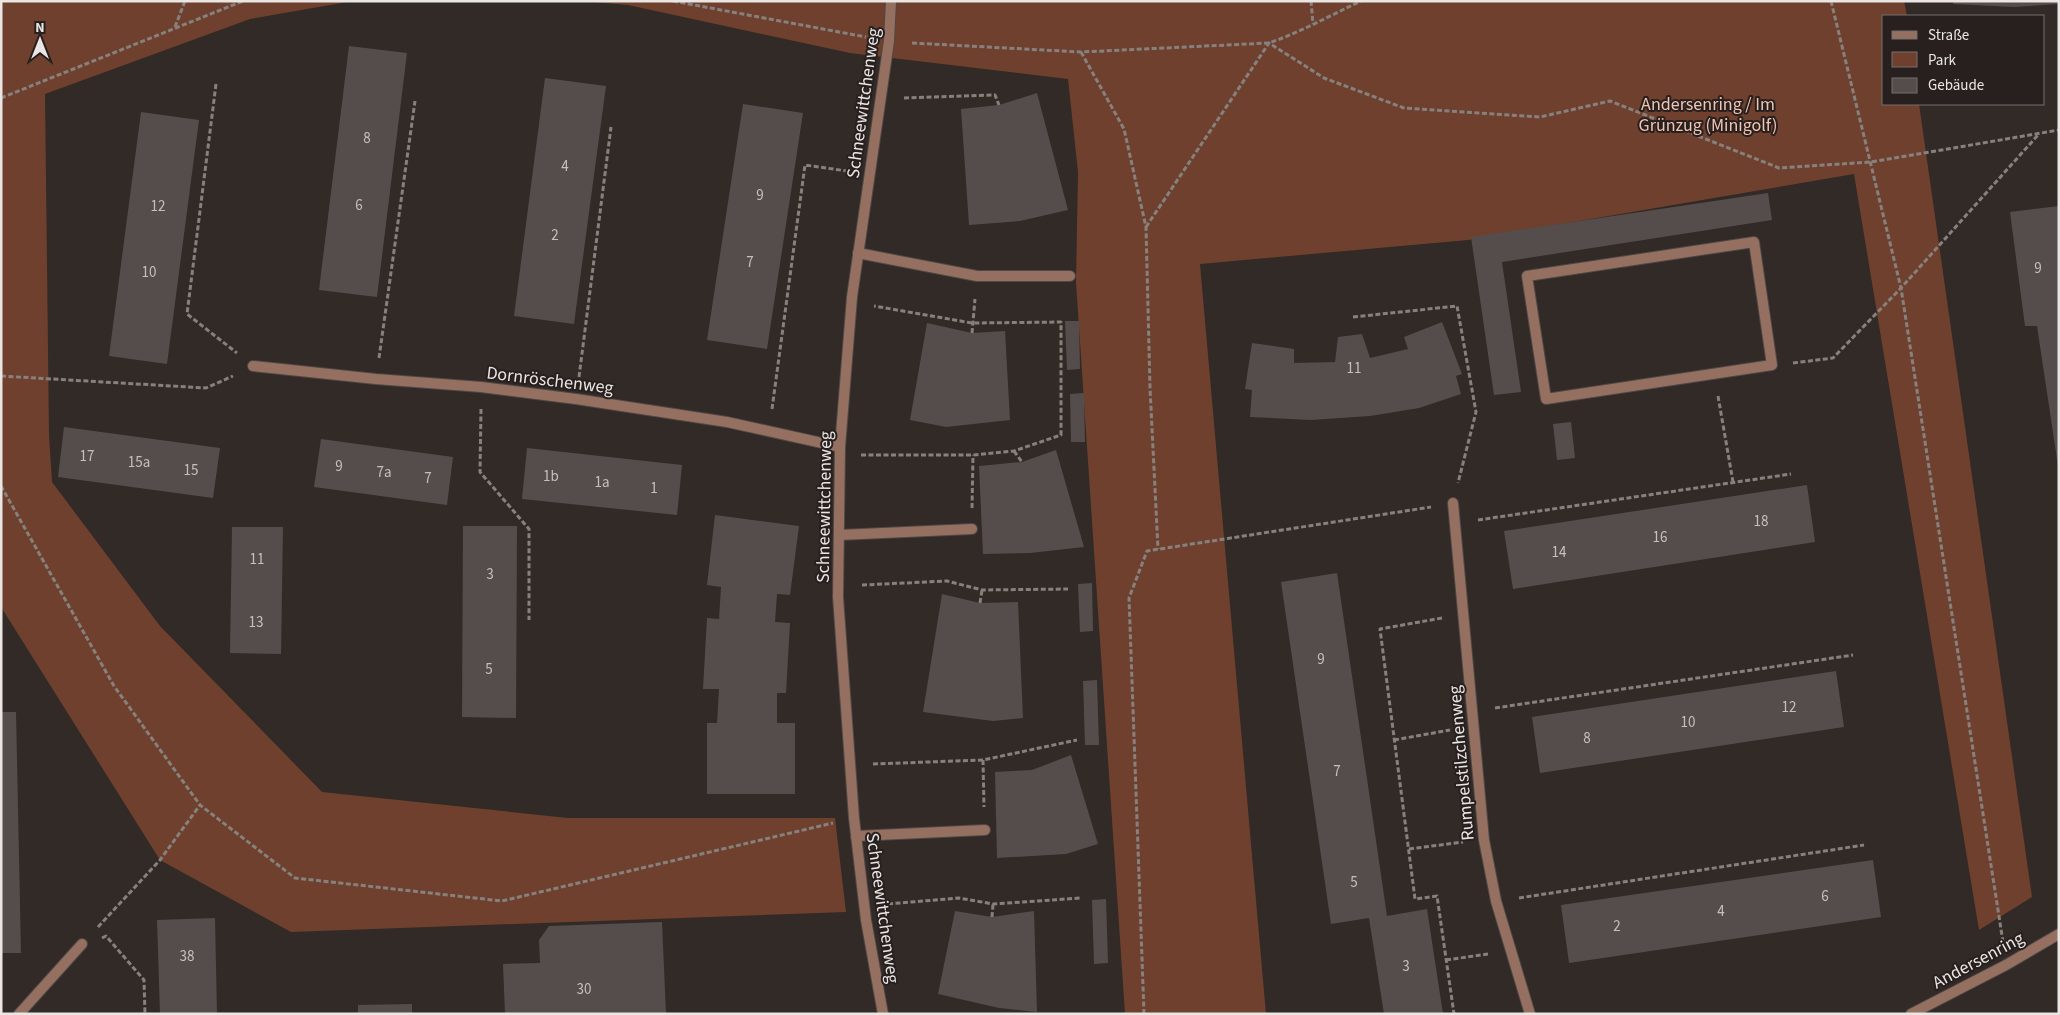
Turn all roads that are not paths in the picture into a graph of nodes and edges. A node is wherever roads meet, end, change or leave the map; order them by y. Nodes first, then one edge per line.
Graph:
1 (891, 1) edge
2 (858, 254) junction
3 (1070, 276) dead end
4 (253, 366) road end
5 (1714, 374) joint
6 (840, 451) junction
7 (1453, 503) road end
8 (972, 528) road end
9 (839, 535) junction
10 (985, 830) road end
11 (856, 836) junction
12 (2059, 934) edge
13 (82, 944) road end
14 (19, 1014) edge
15 (883, 1014) edge
16 (1530, 1014) edge
17 (1911, 1014) edge

1 - 2 street, Schneewittchenweg
2 - 3 street
2 - 6 street, Schneewittchenweg
4 - 6 street, Dornröschenweg
5 - 5 street
6 - 9 street, Schneewittchenweg
7 - 16 street, Rumpelstilzchenweg
8 - 9 street
9 - 11 street, Schneewittchenweg
10 - 11 street
11 - 15 street, Schneewittchenweg
12 - 17 street, Andersenring
13 - 14 street

